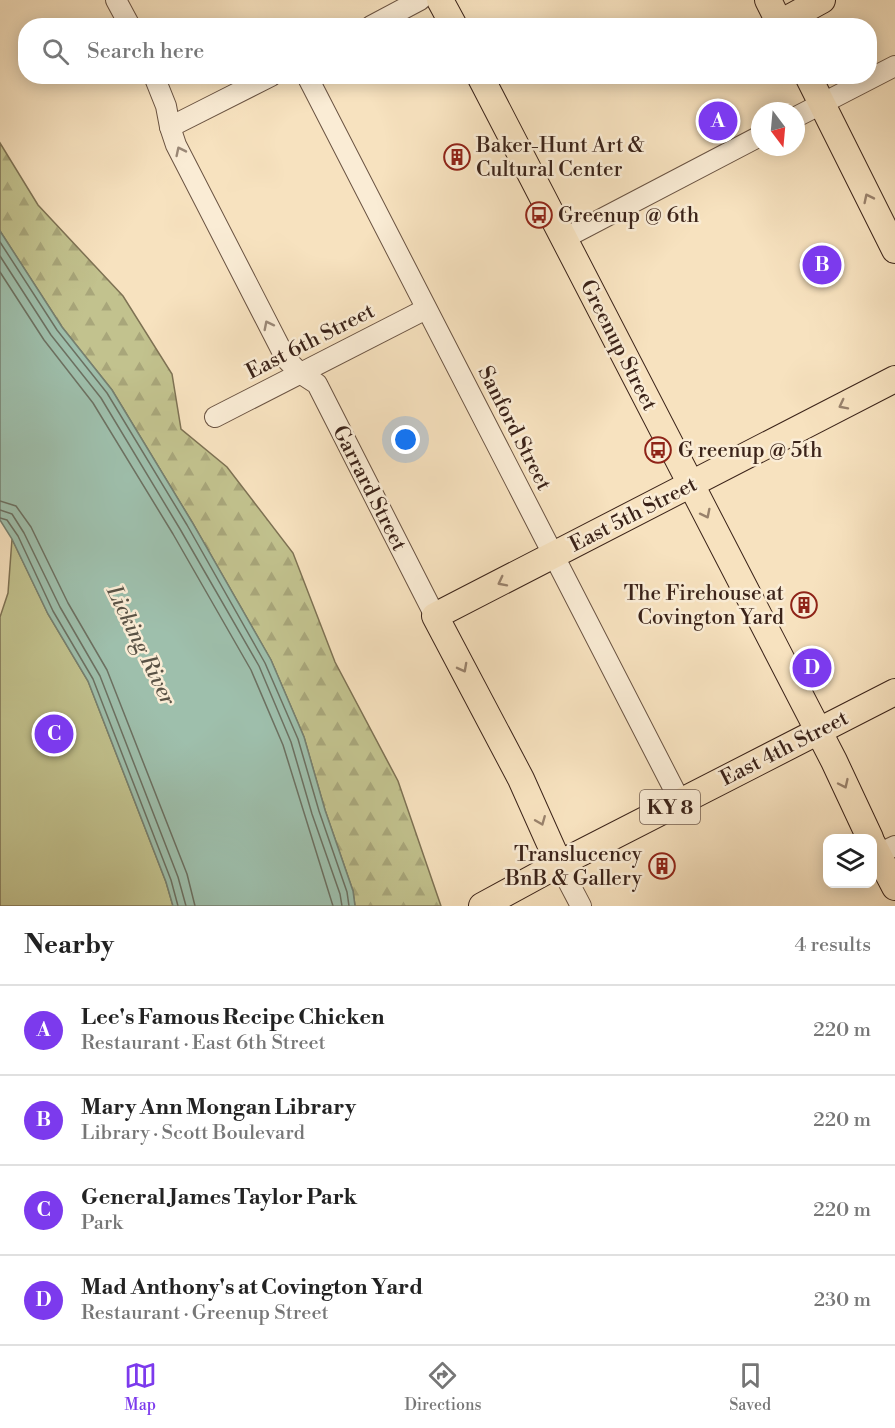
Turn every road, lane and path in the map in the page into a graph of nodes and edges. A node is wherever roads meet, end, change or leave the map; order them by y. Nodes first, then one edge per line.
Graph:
1 (116, 0) edge
2 (420, 0) edge
3 (440, 0) edge
4 (768, 0) edge
5 (822, 0) edge
6 (126, 18) edge
7 (386, 18) edge
8 (450, 18) edge
9 (777, 18) edge
10 (790, 18) edge
11 (895, 66) edge
12 (877, 75) edge
13 (157, 84) edge
14 (255, 84) edge
15 (311, 84) edge
16 (484, 84) edge
17 (812, 84) edge
18 (860, 84) edge
19 (822, 104) junction
20 (805, 112) edge
21 (170, 127) junction
22 (751, 141) edge
23 (565, 238) junction
24 (895, 250) edge
25 (426, 309) junction
26 (300, 373) junction
27 (895, 379) edge
28 (215, 417) dead end
29 (691, 485) junction
30 (554, 555) junction
31 (435, 616) junction
32 (895, 692) edge
33 (818, 732) junction
34 (680, 801) junction
35 (879, 846) edge
36 (559, 864) junction
37 (895, 887) edge
38 (482, 906) edge
39 (581, 906) edge

1 - 6 street
2 - 7 street
3 - 8 main road
4 - 9 main road
5 - 10 main road
11 - 12 street
13 - 21 street, Garrard Street
14 - 21 street
15 - 25 street, Sanford Street
16 - 23 main road, Greenup Street
17 - 19 main road
18 - 19 street
19 - 20 street
24 -> 19 main road
26 -> 21 street, Garrard Street
22 - 23 street
23 - 29 main road, Greenup Street
25 - 26 street, East 6th Street
25 - 30 street, Sanford Street
26 - 28 street, East 6th Street
26 - 31 street, Garrard Street
27 -> 29 main road, East 5th Street
29 - 30 main road, East 5th Street
29 -> 33 main road, Greenup Street
30 -> 31 main road, East 5th Street
30 - 34 street, Sanford Street
31 -> 36 main road, Garrard Street
32 - 33 main road, East 4th Street / KY 8
33 - 34 main road, East 4th Street / KY 8
33 -> 35 main road, Greenup Street
34 - 36 main road, East 4th Street / KY 8
35 - 37 main road, Greenup Street
36 - 38 main road, East 4th Street / KY 8
36 - 39 street, Garrard Street

